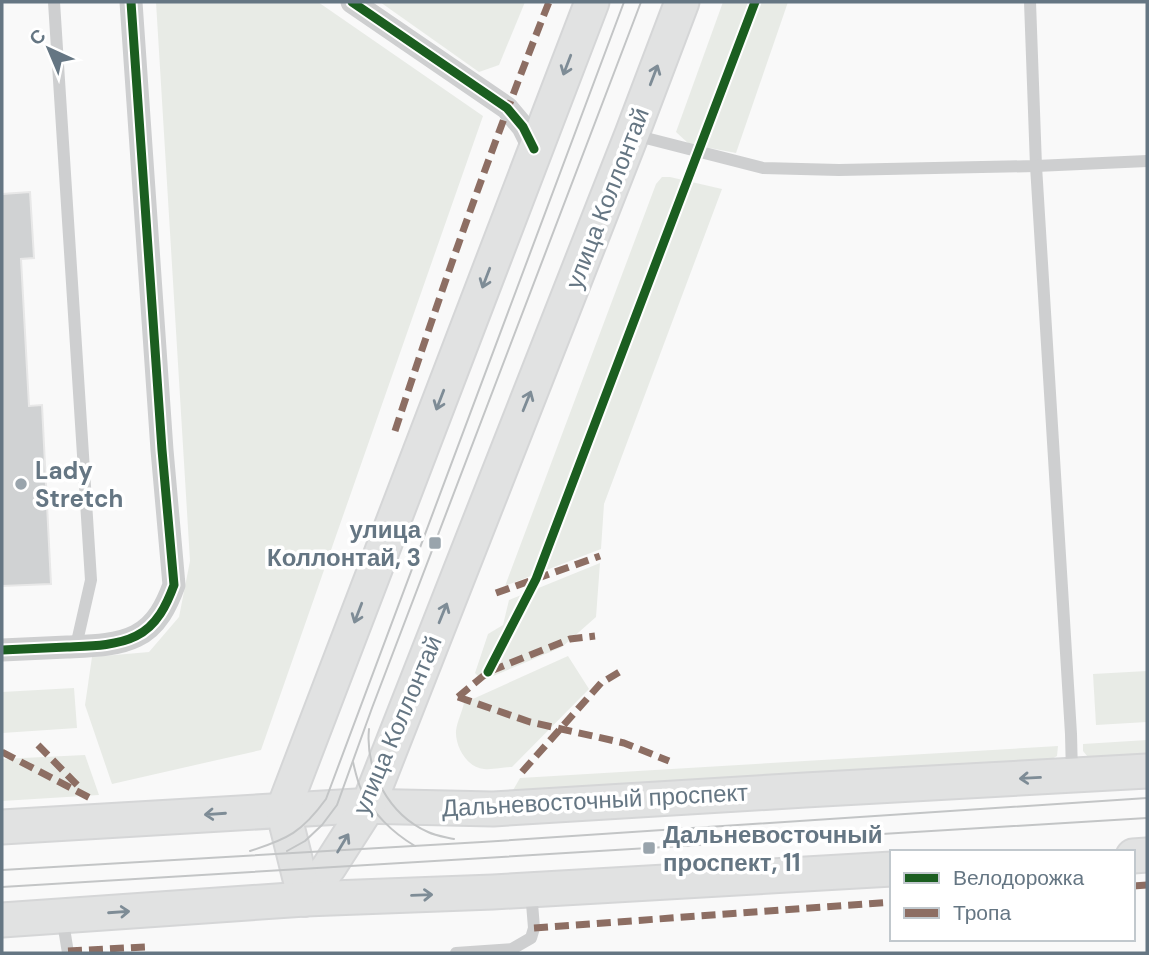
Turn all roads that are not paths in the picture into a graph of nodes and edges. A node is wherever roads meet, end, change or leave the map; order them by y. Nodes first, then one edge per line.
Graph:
1 (54, 2) edge
2 (131, 2) edge
3 (352, 2) edge
4 (592, 2) edge
5 (682, 2) edge
6 (1030, 2) edge
7 (632, 134) junction
8 (534, 149) junction
9 (1147, 161) edge
10 (1037, 166) junction
11 (76, 646) junction
12 (2, 650) edge
13 (1147, 771) edge
14 (1072, 776) junction
15 (368, 806) junction
16 (283, 810) junction
17 (2, 827) edge
18 (890, 869) edge
19 (531, 889) junction
20 (305, 899) junction
21 (62, 915) junction
22 (2, 920) edge
23 (68, 953) edge
24 (456, 953) edge

1 - 11 lane
2 - 11 street
3 - 8 street
4 -> 8 main road
7 -> 5 main road, улица Коллонтай
6 - 10 lane
7 - 10 lane
15 -> 7 main road, улица Коллонтай
8 -> 16 main road
9 - 10 lane
10 - 14 lane
11 - 12 street
13 - 14 main road, Дальневосточный проспект
14 -> 15 main road, Дальневосточный проспект
15 - 16 main road, Дальневосточный проспект
20 -> 15 main road, улица Коллонтай
16 -> 17 main road, Дальневосточный проспект
16 - 20 main road
18 - 19 main road
20 -> 19 main road
19 - 24 lane
21 -> 20 main road
21 - 22 main road
21 - 23 lane

